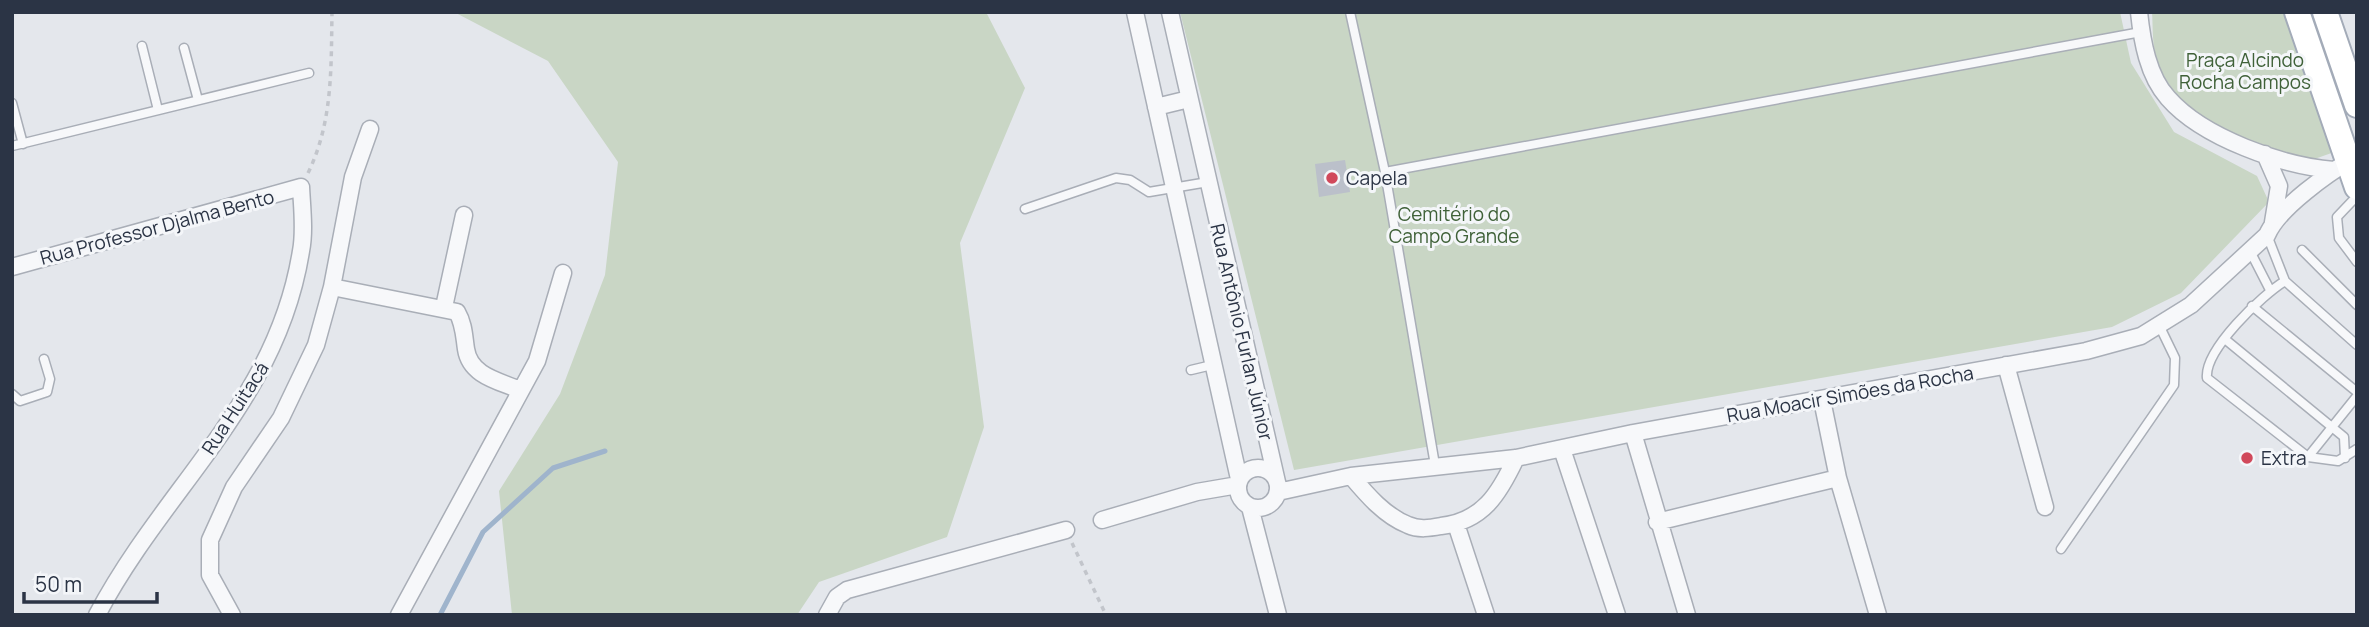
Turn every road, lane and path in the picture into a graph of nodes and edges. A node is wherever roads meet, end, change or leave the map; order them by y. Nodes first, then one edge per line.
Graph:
1 (332, 12) edge
2 (1135, 12) edge
3 (1170, 12) edge
4 (1350, 12) edge
5 (2139, 12) edge
6 (2297, 12) edge
7 (2325, 12) edge
8 (2141, 32) junction
9 (142, 46) dead end
10 (184, 48) dead end
11 (309, 73) dead end
12 (1189, 99) junction
13 (198, 100) junction
14 (12, 103) edge
15 (2357, 105) edge
16 (1156, 107) junction
17 (158, 110) junction
18 (370, 129) dead end
19 (23, 144) junction
20 (12, 146) edge
21 (2265, 154) junction
22 (2346, 163) edge
23 (1385, 173) junction
24 (1208, 182) junction
25 (301, 187) junction
26 (2357, 187) edge
27 (1175, 188) junction
28 (2357, 196) edge
29 (1025, 209) dead end
30 (464, 215) dead end
31 (2270, 228) junction
32 (2302, 250) dead end
33 (2250, 251) junction
34 (2357, 262) edge
35 (12, 267) edge
36 (564, 273) dead end
37 (2285, 281) junction
38 (332, 288) junction
39 (2270, 290) junction
40 (2357, 305) edge
41 (2252, 306) junction
42 (444, 307) junction
43 (2159, 325) junction
44 (2226, 340) junction
45 (2357, 345) edge
46 (44, 359) dead end
47 (1212, 365) junction
48 (2006, 365) junction
49 (1191, 370) dead end
50 (520, 390) junction
51 (12, 394) edge
52 (2357, 394) edge
53 (1822, 400) junction
54 (2332, 426) junction
55 (1633, 433) junction
56 (1562, 449) junction
57 (2357, 449) edge
58 (2308, 457) junction
59 (1516, 458) junction
60 (2345, 458) junction
61 (1435, 465) junction
62 (1351, 476) junction
63 (1838, 478) junction
64 (1238, 482) junction
65 (1278, 487) junction
66 (1250, 507) junction
67 (2045, 507) dead end
68 (1102, 520) dead end
69 (1657, 522) junction
70 (1456, 524) junction
71 (1066, 530) joint
72 (2061, 549) dead end
73 (1104, 611) dead end
74 (97, 615) edge
75 (232, 615) edge
76 (399, 615) edge
77 (827, 615) edge
78 (1279, 615) edge
79 (1486, 615) edge
80 (1617, 615) edge
81 (1687, 615) edge
82 (1878, 615) edge

1 - 25 path
2 - 16 street, Rua Antônio Furlan Júnior
3 - 12 street, Rua Antônio Furlan Júnior
4 - 23 lane
5 - 8 street
6 - 22 main road
7 - 15 main road
8 - 21 street
8 - 23 lane
9 - 17 lane
10 - 13 lane
11 - 13 lane
12 - 16 street
12 - 24 street, Rua Antônio Furlan Júnior
13 - 17 lane
14 - 19 lane
16 - 27 street, Rua Antônio Furlan Júnior
17 - 19 lane
18 - 38 street
19 - 20 lane
21 - 22 street
21 - 31 street
22 - 26 main road
22 - 31 street, Rua Moacir Simões da Rocha
23 - 61 lane
24 - 27 lane
24 - 65 street, Rua Antônio Furlan Júnior
25 - 35 street, Rua Professor Djalma Bento
25 - 74 street, Rua Huitacá
27 - 29 lane
27 - 47 street, Rua Antônio Furlan Júnior
28 - 34 lane
30 - 42 street
31 - 33 street, Rua Moacir Simões da Rocha
31 - 37 lane
32 - 40 lane
33 - 39 lane
33 - 43 street, Rua Moacir Simões da Rocha
36 - 50 street
37 - 39 lane
37 - 45 lane
38 - 42 street
38 - 75 street
39 - 41 lane
41 - 44 lane
41 - 52 lane
42 - 50 street
43 - 48 street, Rua Moacir Simões da Rocha
43 - 72 lane
44 - 54 lane
44 - 58 lane
46 - 51 lane
47 - 49 lane
47 - 64 street, Rua Antônio Furlan Júnior
48 - 53 street, Rua Moacir Simões da Rocha
48 - 67 street
50 - 76 street
52 - 54 lane
53 - 55 street, Rua Moacir Simões da Rocha
53 - 63 street
54 - 58 lane
54 - 60 lane
55 - 56 street, Rua Moacir Simões da Rocha
55 - 69 street
56 - 59 street, Rua Moacir Simões da Rocha
56 - 80 street
57 - 60 lane
58 - 60 lane
59 - 61 street, Rua Moacir Simões da Rocha
59 - 70 street
61 - 62 street, Rua Moacir Simões da Rocha
62 - 65 street, Rua Moacir Simões da Rocha
62 - 70 street
63 - 69 street
63 - 82 street
64 - 65 street
64 - 66 street
64 - 68 street
65 - 66 street
66 - 78 street
69 - 81 street
70 - 79 street
71 - 73 path
71 - 77 street

